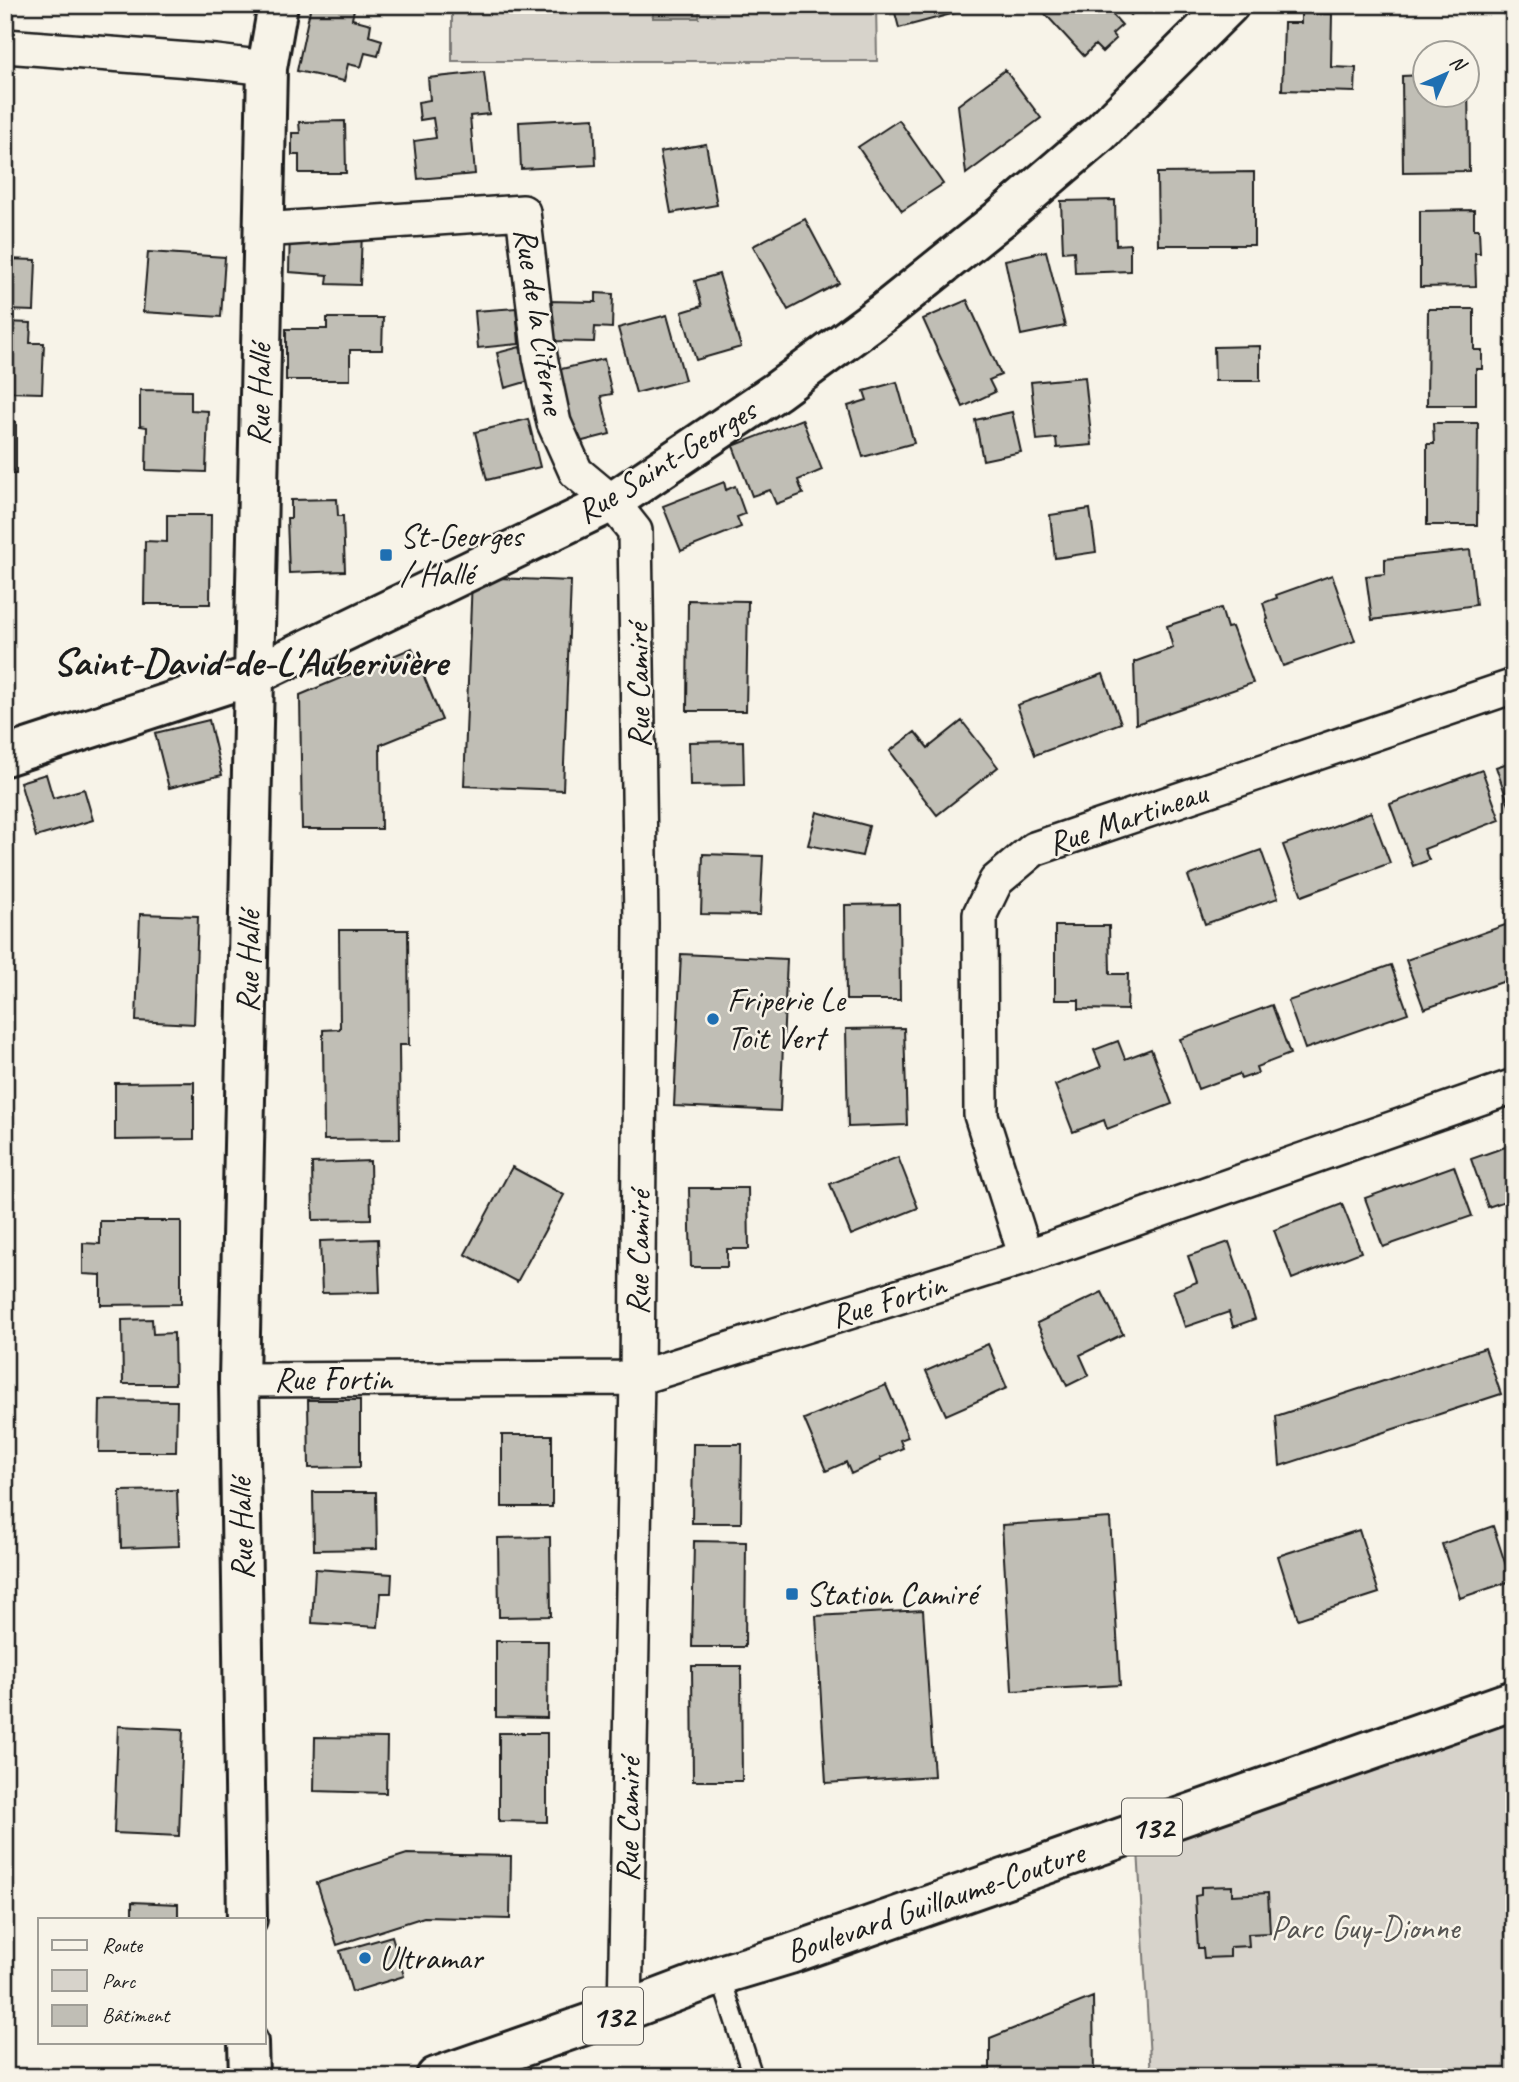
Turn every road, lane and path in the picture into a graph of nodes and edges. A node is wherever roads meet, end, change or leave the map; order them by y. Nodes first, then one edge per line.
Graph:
1 (278, 5) edge
2 (1229, 5) edge
3 (5, 46) edge
4 (267, 68) junction
5 (262, 230) junction
6 (611, 502) junction
7 (254, 675) junction
8 (1514, 687) edge
9 (5, 756) edge
10 (1514, 1086) edge
11 (1026, 1257) junction
12 (637, 1378) junction
13 (239, 1380) junction
14 (1514, 1700) edge
15 (247, 1918) edge
16 (720, 1975) junction
17 (625, 2011) junction
18 (248, 2044) edge
19 (249, 2077) edge
20 (436, 2077) edge
21 (753, 2077) edge

1 - 4 street, Rue Hallé
2 - 6 street, Rue Saint-Georges
3 - 4 street
4 - 5 street, Rue Hallé
5 - 6 street, Rue de la Citerne
5 - 7 street, Rue Hallé
6 - 7 street, Rue Saint-Georges
6 - 12 street, Rue Camiré
7 - 9 street, Rue Saint-Georges
7 - 13 street, Rue Hallé
8 - 11 street, Rue Martineau
10 - 11 street, Rue Fortin
11 - 12 street, Rue Fortin
12 - 13 street, Rue Fortin
12 - 17 street, Rue Camiré
13 - 15 street, Rue Hallé
14 - 16 street, Boulevard Guillaume-Couture / 132
16 - 17 street, Boulevard Guillaume-Couture / 132
16 - 21 lane
17 - 20 street, Boulevard Guillaume-Couture / 132
18 - 19 street

